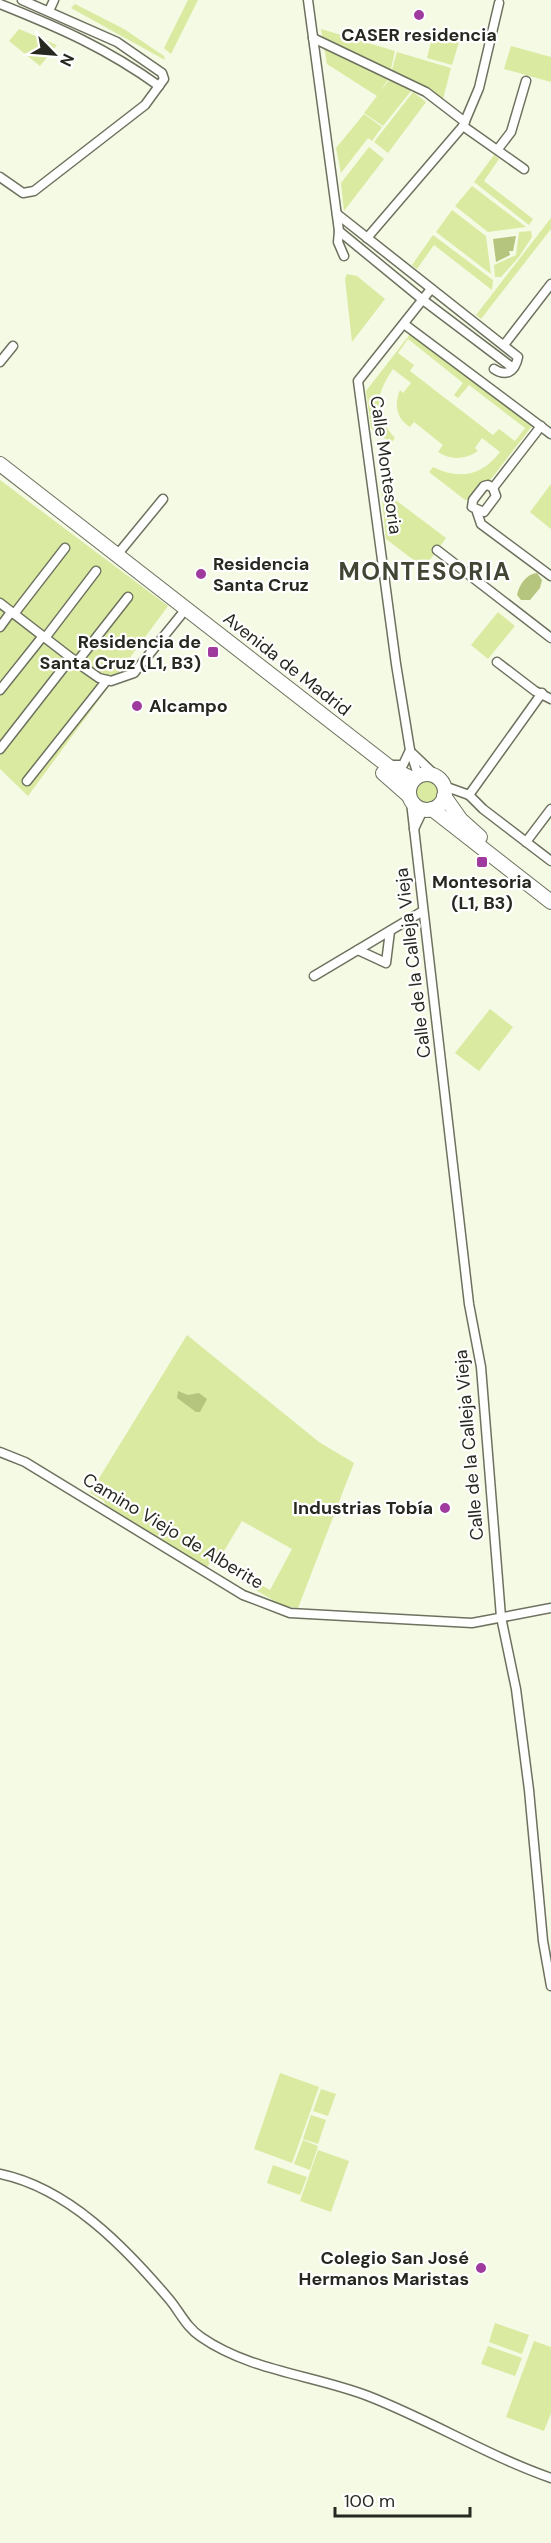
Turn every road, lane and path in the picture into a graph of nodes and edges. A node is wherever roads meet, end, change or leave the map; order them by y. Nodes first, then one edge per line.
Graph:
1 (22, 0) edge
2 (54, 0) edge
3 (308, 0) edge
4 (499, 3) dead end
5 (0, 4) edge
6 (49, 11) junction
7 (313, 38) junction
8 (526, 81) dead end
9 (159, 87) junction
10 (464, 124) junction
11 (498, 149) junction
12 (524, 169) dead end
13 (0, 177) edge
14 (337, 214) junction
15 (339, 231) junction
16 (367, 238) junction
17 (344, 256) dead end
18 (551, 284) edge
19 (431, 289) junction
20 (423, 300) junction
21 (404, 324) junction
22 (504, 345) junction
23 (13, 346) dead end
24 (0, 362) edge
25 (494, 369) dead end
26 (513, 369) junction
27 (541, 426) junction
28 (551, 434) edge
29 (0, 464) edge
30 (0, 475) edge
31 (493, 488) junction
32 (163, 499) dead end
33 (477, 512) junction
34 (65, 549) dead end
35 (437, 550) dead end
36 (117, 555) junction
37 (96, 571) dead end
38 (551, 576) edge
39 (128, 597) dead end
40 (0, 603) edge
41 (13, 613) junction
42 (180, 615) junction
43 (0, 627) edge
44 (44, 637) junction
45 (551, 639) edge
46 (74, 660) junction
47 (497, 662) dead end
48 (106, 680) junction
49 (0, 690) edge
50 (542, 693) junction
51 (551, 699) edge
52 (0, 749) edge
53 (410, 750) junction
54 (386, 764) junction
55 (434, 774) junction
56 (415, 777) junction
57 (27, 781) dead end
58 (444, 791) junction
59 (469, 795) junction
60 (419, 804) junction
61 (551, 809) edge
62 (414, 829) junction
63 (525, 842) junction
64 (551, 861) edge
65 (551, 890) edge
66 (551, 902) edge
67 (423, 911) junction
68 (390, 931) junction
69 (358, 950) junction
70 (314, 976) dead end
71 (0, 1452) edge
72 (551, 1608) edge
73 (501, 1617) junction
74 (551, 1986) edge
75 (0, 2174) edge
76 (551, 2478) edge

1 - 6 street
2 - 6 street
3 - 7 street
4 - 10 street
5 - 9 street
6 - 9 street
7 - 10 street
7 - 14 street
8 - 11 street
9 - 13 street
10 - 11 street
10 - 16 street
11 - 12 street
14 - 15 street
14 - 16 street
15 - 17 street
15 - 20 street
16 - 19 street
18 - 22 street
19 - 20 street, Calle Montesoria
19 - 22 street
20 - 21 street, Calle Montesoria
20 - 26 street
21 - 27 street
21 - 53 street, Calle Montesoria
22 - 26 street
23 - 24 street
25 - 26 street
27 - 28 street
27 - 31 street
29 - 36 main road, Avenida de Madrid
30 - 42 main road, Avenida de Madrid
31 - 33 street
31 - 33 street
32 - 36 street
33 - 38 street
34 - 41 street
35 - 45 street
36 - 54 main road, Avenida de Madrid
37 - 44 street
39 - 46 street
40 - 41 street
41 - 43 street
41 - 44 street
42 - 48 street
42 - 60 main road, Avenida de Madrid
44 - 46 street
44 - 49 street
46 - 48 street
46 - 52 street
47 - 50 street
48 - 57 street
50 - 51 street
50 - 59 street
53 - 54 street
53 - 55 street
53 - 56 street, Calle Montesoria
54 - 56 main road, Avenida de Madrid
55 - 56 main road
55 - 58 main road
56 - 60 main road
58 - 59 street
58 - 60 main road
58 - 65 main road
59 - 63 street
60 - 62 street
60 - 62 street
60 - 66 main road, Avenida de Madrid
61 - 63 street
62 - 67 street, Calle de la Calleja Vieja
63 - 64 street
67 - 68 street
67 - 73 street, Calle de la Calleja Vieja
68 - 69 street
68 - 69 street
69 - 70 street
71 - 73 street, Camino Viejo de Alberite
72 - 73 street, Camino Viejo de Alberite
73 - 74 street, Calle de la Calleja Vieja
75 - 76 street

